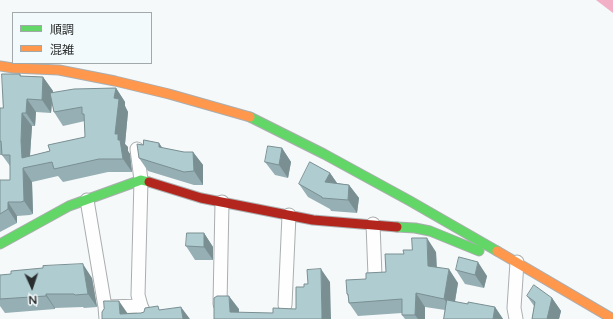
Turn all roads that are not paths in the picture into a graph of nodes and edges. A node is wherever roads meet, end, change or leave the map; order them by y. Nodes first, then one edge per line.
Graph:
1 (0, 66) edge
2 (137, 149) edge
3 (141, 180) junction
4 (87, 200) junction
5 (222, 202) junction
6 (290, 215) junction
7 (373, 224) junction
8 (0, 244) edge
9 (512, 259) junction
10 (375, 276) edge
11 (220, 304) edge
12 (285, 305) dead end
13 (141, 306) junction
14 (105, 313) edge
15 (147, 319) edge
16 (516, 319) edge
17 (613, 319) edge

1 - 9 street
2 - 3 street
3 - 4 street
3 - 5 street
3 - 13 street
4 - 8 street
4 - 14 street
5 - 6 street
5 - 11 street
6 - 7 street
6 - 12 street
7 - 9 street
7 - 10 street
9 - 16 street
9 - 17 street
13 - 14 street
13 - 15 street

